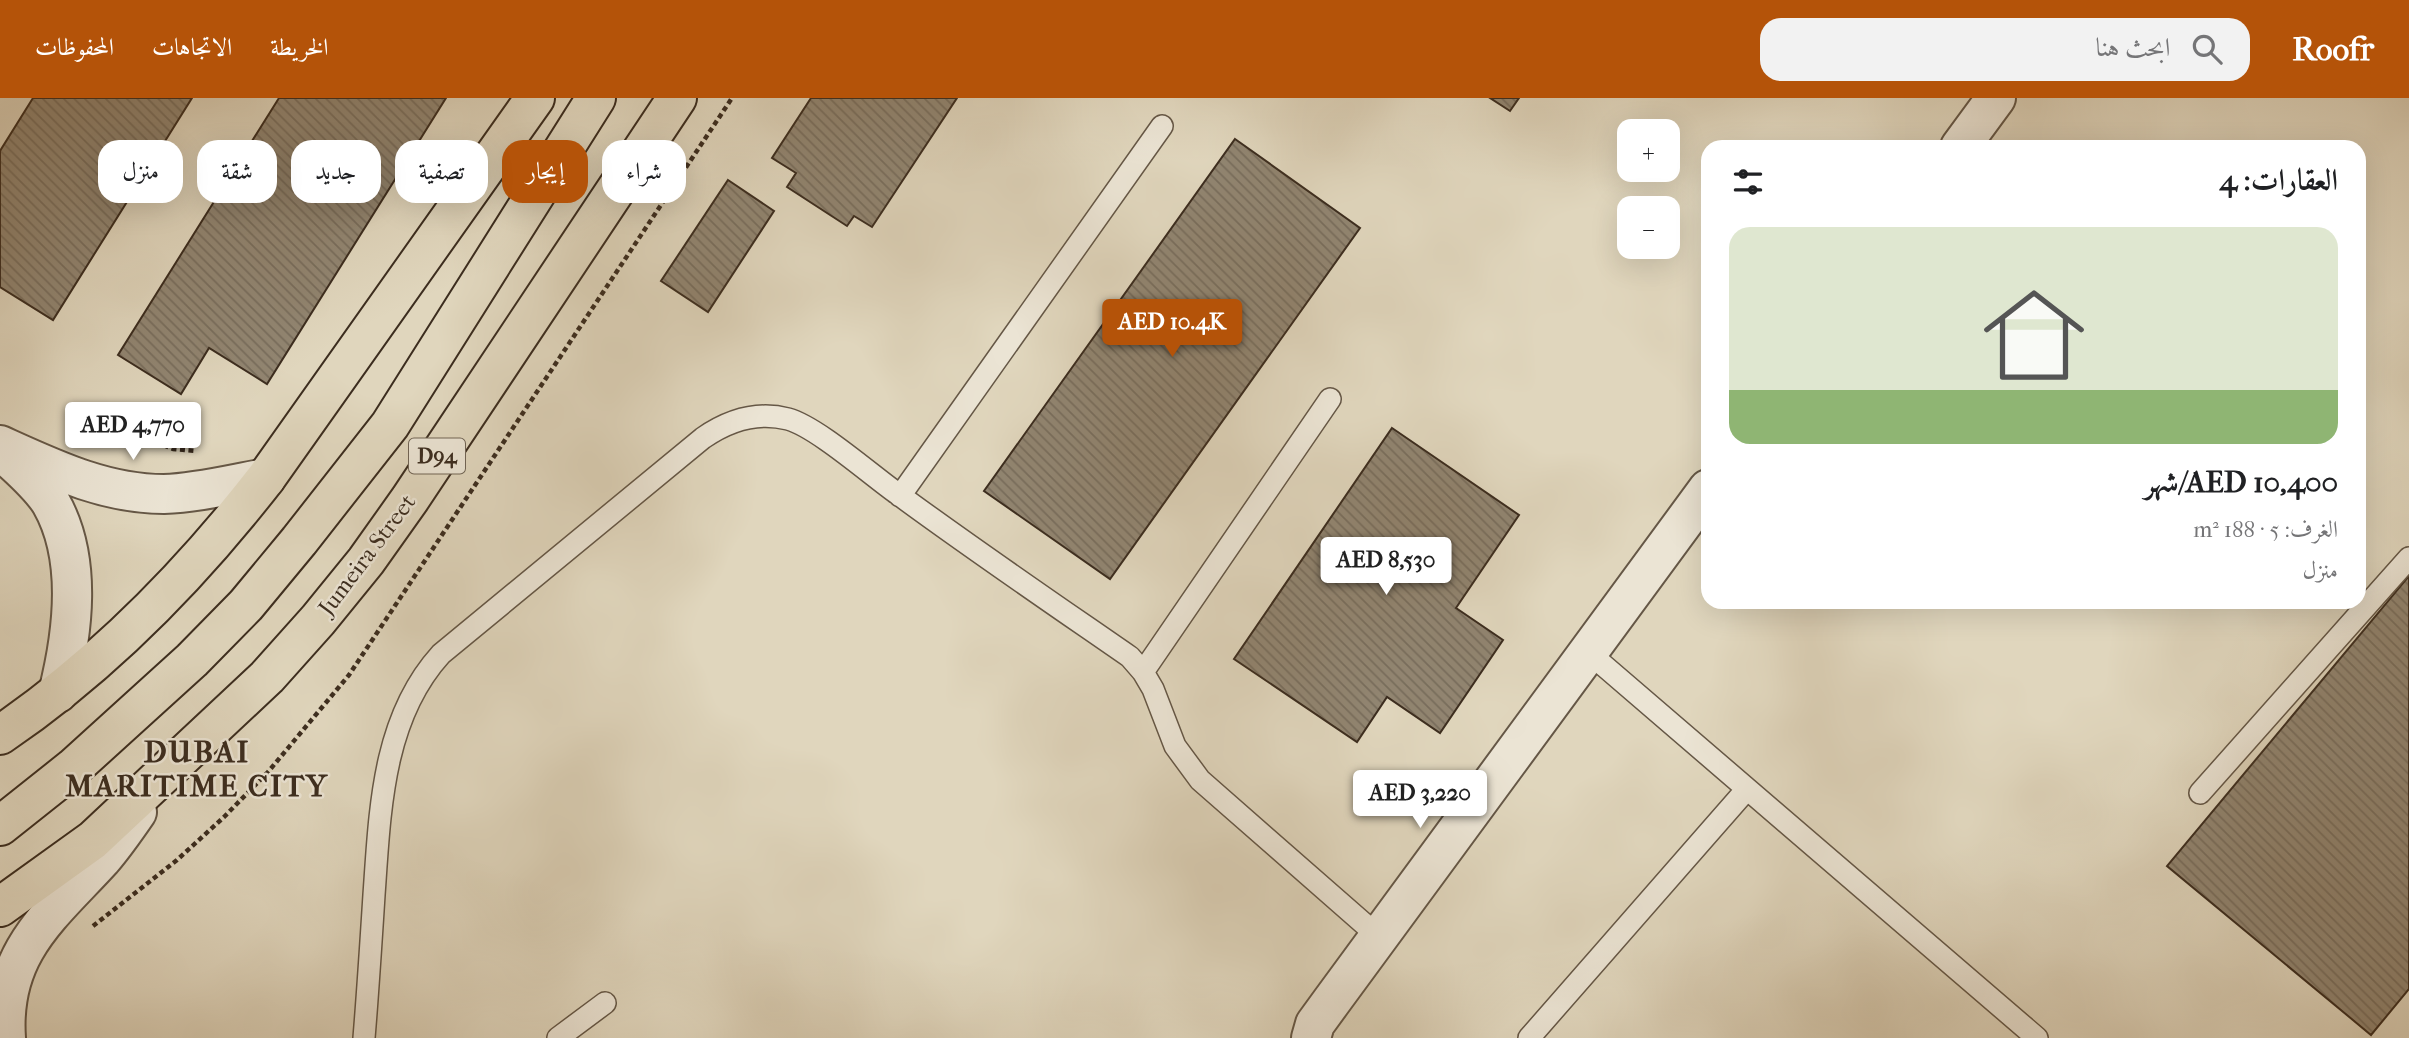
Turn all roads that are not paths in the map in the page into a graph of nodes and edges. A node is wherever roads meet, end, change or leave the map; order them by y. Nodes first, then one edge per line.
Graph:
1 (535, 98) edge
2 (596, 98) edge
3 (677, 98) edge
4 (1996, 98) edge
5 (1162, 126) dead end
6 (1965, 140) edge
7 (1330, 399) dead end
8 (9, 451) edge
9 (266, 478) junction
10 (900, 496) junction
11 (1701, 499) edge
12 (2409, 558) edge
13 (2366, 606) edge
14 (2364, 609) edge
15 (1588, 652) junction
16 (1143, 672) junction
17 (58, 693) junction
18 (0, 735) edge
19 (155, 780) junction
20 (1747, 789) junction
21 (2200, 793) dead end
22 (0, 826) edge
23 (0, 907) edge
24 (1378, 936) junction
25 (605, 1003) dead end
26 (6, 1038) edge
27 (365, 1038) edge
28 (558, 1038) edge
29 (1311, 1038) edge
30 (1529, 1038) edge
31 (2037, 1038) edge

1 - 9 main road
2 - 22 main road
3 - 19 main road, Jumeira Street / D94
4 - 6 street
5 - 10 lane
7 - 16 lane
8 - 9 street
8 - 17 street
9 - 17 main road
10 - 16 lane
10 - 27 lane
11 - 15 street
12 - 13 lane
14 - 21 lane
15 - 20 lane
15 - 24 street
16 - 24 lane
17 - 18 main road
19 - 23 main road, Jumeira Street / D94
19 - 26 street
20 - 30 lane
20 - 31 lane
24 - 29 street
25 - 28 lane

